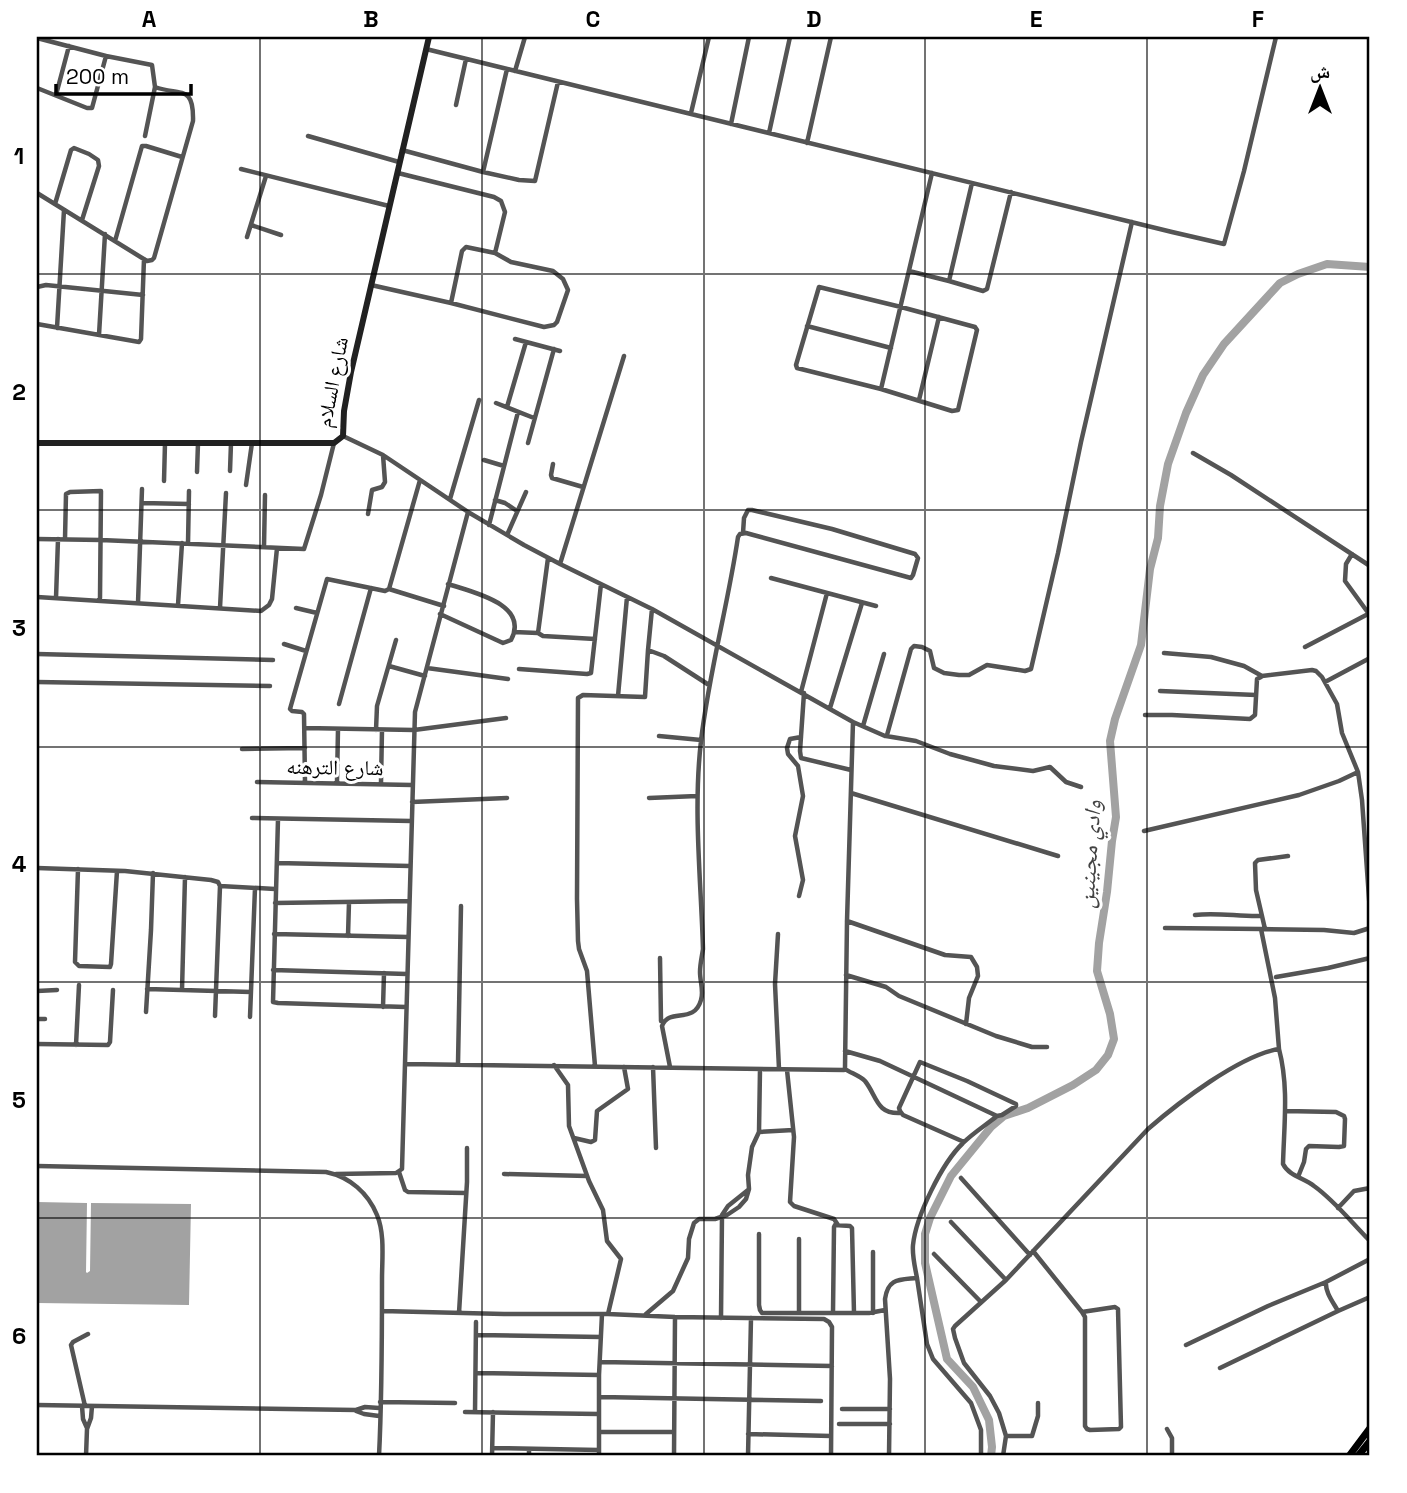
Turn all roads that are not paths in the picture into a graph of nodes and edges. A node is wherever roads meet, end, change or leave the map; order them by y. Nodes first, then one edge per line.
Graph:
1 (429, 37) edge
2 (525, 37) edge
3 (709, 37) edge
4 (749, 37) edge
5 (790, 37) edge
6 (831, 37) edge
7 (1276, 37) edge
8 (37, 38) edge
9 (69, 46) junction
10 (426, 49) junction
11 (106, 56) junction
12 (466, 59) junction
13 (507, 69) junction
14 (515, 71) junction
15 (558, 82) junction
16 (155, 87) junction
17 (37, 88) edge
18 (56, 95) junction
19 (456, 105) dead end
20 (691, 113) junction
21 (731, 124) junction
22 (769, 133) junction
23 (145, 136) dead end
24 (308, 136) dead end
25 (807, 143) junction
26 (402, 150) junction
27 (182, 157) junction
28 (399, 162) junction
29 (241, 169) dead end
30 (397, 172) junction
31 (483, 172) junction
32 (932, 173) junction
33 (266, 176) junction
34 (972, 183) junction
35 (37, 192) edge
36 (1011, 192) junction
37 (55, 204) junction
38 (388, 206) junction
39 (64, 209) junction
40 (82, 220) junction
41 (1132, 222) junction
42 (251, 225) junction
43 (104, 234) junction
44 (281, 235) dead end
45 (247, 237) dead end
46 (115, 241) junction
47 (495, 253) junction
48 (144, 259) junction
49 (909, 271) junction
50 (949, 281) junction
51 (370, 285) junction
52 (37, 286) edge
53 (59, 286) junction
54 (102, 291) junction
55 (143, 295) junction
56 (452, 303) junction
57 (901, 307) junction
58 (939, 317) junction
59 (37, 324) edge
60 (807, 326) junction
61 (57, 328) junction
62 (99, 335) junction
63 (514, 339) dead end
64 (526, 342) junction
65 (891, 348) junction
66 (554, 349) junction
67 (560, 351) dead end
68 (624, 356) dead end
69 (881, 389) junction
70 (479, 400) dead end
71 (919, 400) junction
72 (496, 403) dead end
73 (507, 407) junction
74 (518, 412) junction
75 (534, 418) junction
76 (343, 436) junction
77 (37, 443) edge
78 (164, 443) junction
79 (198, 443) junction
80 (231, 443) junction
81 (253, 443) junction
82 (334, 443) junction
83 (528, 443) dead end
84 (1193, 453) dead end
85 (383, 455) junction
86 (484, 460) dead end
87 (553, 464) dead end
88 (504, 466) junction
89 (230, 471) dead end
90 (197, 472) dead end
91 (420, 480) junction
92 (164, 481) dead end
93 (246, 485) dead end
94 (583, 488) junction
95 (142, 489) dead end
96 (189, 491) dead end
97 (526, 492) dead end
98 (226, 493) dead end
99 (265, 495) dead end
100 (450, 499) junction
101 (495, 500) junction
102 (142, 503) junction
103 (189, 504) junction
104 (517, 511) junction
105 (468, 512) junction
106 (368, 514) dead end
107 (489, 524) junction
108 (743, 533) junction
109 (507, 535) junction
110 (37, 539) edge
111 (58, 539) junction
112 (65, 539) junction
113 (101, 540) junction
114 (142, 542) junction
115 (185, 544) junction
116 (223, 545) junction
117 (264, 547) junction
118 (277, 547) junction
119 (1352, 554) junction
120 (548, 558) junction
121 (560, 564) junction
122 (1370, 566) edge
123 (771, 578) dead end
124 (448, 584) junction
125 (601, 584) junction
126 (371, 588) junction
127 (389, 589) junction
128 (827, 593) junction
129 (37, 597) edge
130 (627, 597) junction
131 (56, 598) junction
132 (98, 601) junction
133 (138, 603) junction
134 (862, 603) junction
135 (178, 606) junction
136 (443, 606) junction
137 (876, 606) dead end
138 (220, 608) junction
139 (296, 608) dead end
140 (652, 609) junction
141 (317, 613) junction
142 (440, 614) junction
143 (1370, 614) edge
144 (514, 632) junction
145 (538, 633) junction
146 (595, 639) junction
147 (396, 640) dead end
148 (284, 644) dead end
149 (718, 645) junction
150 (1306, 648) dead end
151 (648, 650) junction
152 (306, 651) junction
153 (1164, 653) dead end
154 (37, 654) edge
155 (884, 654) dead end
156 (1370, 658) edge
157 (273, 660) dead end
158 (389, 666) junction
159 (427, 668) junction
160 (519, 669) dead end
161 (425, 676) junction
162 (1262, 676) junction
163 (508, 679) dead end
164 (37, 682) edge
165 (1325, 682) junction
166 (709, 685) junction
167 (270, 686) dead end
168 (1160, 691) dead end
169 (803, 693) junction
170 (1256, 695) junction
171 (618, 696) junction
172 (339, 704) dead end
173 (830, 708) junction
174 (1145, 715) dead end
175 (506, 718) dead end
176 (853, 722) junction
177 (863, 726) junction
178 (305, 728) junction
179 (338, 729) junction
180 (379, 730) junction
181 (414, 730) junction
182 (659, 736) dead end
183 (885, 736) junction
184 (801, 737) junction
185 (701, 740) junction
186 (305, 748) junction
187 (242, 750) dead end
188 (851, 770) junction
189 (1358, 772) junction
190 (257, 782) dead end
191 (305, 782) junction
192 (337, 782) junction
193 (381, 783) junction
194 (412, 785) junction
195 (1081, 787) dead end
196 (851, 793) junction
197 (697, 796) junction
198 (649, 797) dead end
199 (507, 799) dead end
200 (412, 802) junction
201 (252, 818) dead end
202 (278, 818) junction
203 (411, 821) junction
204 (1367, 827) edge
205 (1144, 831) dead end
206 (1058, 856) dead end
207 (1288, 856) dead end
208 (277, 863) junction
209 (410, 866) junction
210 (37, 868) edge
211 (78, 869) junction
212 (117, 871) junction
213 (1369, 872) edge
214 (153, 873) junction
215 (185, 877) junction
216 (220, 886) junction
217 (255, 888) junction
218 (276, 890) junction
219 (799, 896) dead end
220 (409, 901) junction
221 (349, 902) junction
222 (275, 903) junction
223 (461, 906) dead end
224 (1370, 912) edge
225 (1195, 915) dead end
226 (1247, 916) junction
227 (1262, 916) junction
228 (847, 920) junction
229 (1165, 928) dead end
230 (1370, 928) edge
231 (1247, 929) junction
232 (1263, 929) junction
233 (274, 934) junction
234 (778, 934) dead end
235 (348, 936) junction
236 (408, 937) junction
237 (660, 958) dead end
238 (1370, 958) edge
239 (273, 970) junction
240 (384, 973) junction
241 (407, 974) junction
242 (846, 975) junction
243 (1276, 977) dead end
244 (79, 985) dead end
245 (147, 989) junction
246 (57, 990) dead end
247 (113, 990) dead end
248 (182, 990) junction
249 (37, 991) edge
250 (216, 991) junction
251 (251, 992) junction
252 (383, 1007) junction
253 (406, 1007) junction
254 (146, 1012) dead end
255 (215, 1016) dead end
256 (250, 1017) dead end
257 (37, 1019) edge
258 (45, 1019) dead end
259 (966, 1024) junction
260 (662, 1026) junction
261 (37, 1044) edge
262 (76, 1045) junction
263 (1047, 1047) dead end
264 (1279, 1048) junction
265 (845, 1051) junction
266 (405, 1063) junction
267 (458, 1063) junction
268 (554, 1065) junction
269 (595, 1066) junction
270 (624, 1067) junction
271 (653, 1067) junction
272 (670, 1067) junction
273 (760, 1069) junction
274 (779, 1069) junction
275 (845, 1069) junction
276 (787, 1070) junction
277 (914, 1077) junction
278 (1285, 1111) junction
279 (900, 1113) junction
280 (998, 1116) junction
281 (793, 1130) junction
282 (759, 1132) junction
283 (573, 1138) junction
284 (964, 1142) junction
285 (467, 1148) dead end
286 (656, 1148) dead end
287 (37, 1167) edge
288 (400, 1172) junction
289 (336, 1174) junction
290 (504, 1174) dead end
291 (587, 1176) junction
292 (1298, 1177) junction
293 (961, 1178) dead end
294 (1370, 1188) edge
295 (466, 1193) junction
296 (1338, 1208) junction
297 (721, 1217) junction
298 (951, 1222) dead end
299 (838, 1226) junction
300 (759, 1234) dead end
301 (799, 1239) dead end
302 (1370, 1241) edge
303 (873, 1252) dead end
304 (1031, 1253) junction
305 (934, 1254) dead end
306 (1370, 1259) edge
307 (917, 1278) junction
308 (1006, 1280) junction
309 (1326, 1282) junction
310 (1370, 1297) edge
311 (981, 1302) junction
312 (885, 1310) junction
313 (382, 1311) junction
314 (1338, 1311) junction
315 (799, 1312) junction
316 (1082, 1312) junction
317 (459, 1313) junction
318 (834, 1313) junction
319 (854, 1313) junction
320 (873, 1313) junction
321 (605, 1314) junction
322 (645, 1315) junction
323 (675, 1317) junction
324 (722, 1318) junction
325 (751, 1318) junction
326 (476, 1322) dead end
327 (88, 1334) dead end
328 (477, 1335) junction
329 (601, 1337) junction
330 (1186, 1345) dead end
331 (600, 1362) junction
332 (675, 1363) junction
333 (751, 1364) junction
334 (832, 1366) junction
335 (1220, 1368) dead end
336 (476, 1373) junction
337 (599, 1375) junction
338 (600, 1397) junction
339 (675, 1398) junction
340 (749, 1399) junction
341 (821, 1401) dead end
342 (455, 1403) dead end
343 (1038, 1403) dead end
344 (37, 1405) edge
345 (379, 1405) junction
346 (83, 1406) junction
347 (92, 1406) junction
348 (842, 1409) dead end
349 (890, 1409) junction
350 (356, 1410) junction
351 (465, 1412) dead end
352 (475, 1412) junction
353 (493, 1412) junction
354 (599, 1414) junction
355 (379, 1416) junction
356 (839, 1423) dead end
357 (890, 1423) junction
358 (1370, 1428) edge
359 (87, 1429) junction
360 (1167, 1429) dead end
361 (599, 1432) junction
362 (674, 1432) junction
363 (748, 1434) junction
364 (831, 1436) junction
365 (1006, 1436) junction
366 (1370, 1441) edge
367 (492, 1448) junction
368 (529, 1449) junction
369 (564, 1453) edge
370 (599, 1453) edge
371 (86, 1456) edge
372 (379, 1456) edge
373 (492, 1456) edge
374 (529, 1456) edge
375 (674, 1456) edge
376 (748, 1456) edge
377 (831, 1456) edge
378 (889, 1456) edge
379 (981, 1456) edge
380 (1003, 1456) edge
381 (1172, 1456) edge
382 (1349, 1456) edge
383 (1358, 1456) edge

1 - 10 main road, شارع السلام
2 - 14 street
3 - 20 street
4 - 21 street
5 - 22 street
6 - 25 street
7 - 41 street
8 - 9 street
9 - 11 street
9 - 18 street
10 - 12 street
10 - 26 main road, شارع السلام
11 - 16 street
11 - 18 street
12 - 13 street
12 - 19 street
13 - 14 street
13 - 31 street
14 - 15 street
15 - 20 street
15 - 31 street
16 - 23 street
16 - 27 street
17 - 18 street
20 - 21 street
21 - 22 street
22 - 25 street
24 - 28 street
25 - 32 street
26 - 28 main road, شارع السلام
26 - 31 street
27 - 46 street
27 - 48 street
28 - 30 main road, شارع السلام
29 - 33 street
30 - 38 main road, شارع السلام
30 - 47 street
32 - 34 street
32 - 49 street
33 - 38 street
33 - 42 street
34 - 36 street
34 - 50 street
35 - 37 street
36 - 41 street
36 - 50 street
37 - 39 street
37 - 40 street
38 - 51 main road, شارع السلام
39 - 40 street
39 - 53 street
40 - 43 street
41 - 183 street
42 - 44 street
42 - 45 street
43 - 46 street
43 - 54 street
46 - 48 street
47 - 56 street
47 - 56 street
48 - 55 street
49 - 50 street
49 - 57 street
51 - 56 street
51 - 76 main road, شارع السلام
52 - 53 street
53 - 54 street
53 - 61 street
54 - 55 street
54 - 62 street
55 - 62 street
57 - 58 street
57 - 60 street
57 - 65 street
58 - 71 street
58 - 71 street
59 - 61 street
60 - 65 street
60 - 69 street
61 - 62 street
63 - 64 street
64 - 66 street
64 - 73 street
65 - 69 street
66 - 67 street
66 - 75 street
68 - 94 street
69 - 71 street
70 - 100 street
72 - 73 street
73 - 74 street
74 - 75 street
74 - 88 street
75 - 83 street
76 - 82 main road, شارع السلام
76 - 85 street
77 - 78 main road, شارع السلام
78 - 79 main road, شارع السلام
78 - 92 street
79 - 80 main road, شارع السلام
79 - 90 street
80 - 81 main road, شارع السلام
80 - 89 street
81 - 82 main road, شارع السلام
81 - 93 street
82 - 118 street
84 - 119 street
85 - 91 street
85 - 106 street
86 - 88 street
87 - 94 street
88 - 101 street
91 - 100 street
91 - 127 street
94 - 121 street
95 - 102 street
96 - 103 street
97 - 104 street
98 - 116 street
99 - 117 street
100 - 105 street
101 - 104 street
101 - 107 street
102 - 103 street
102 - 114 street
103 - 115 street
104 - 109 street
105 - 107 street
105 - 124 street
107 - 109 street
108 - 108 street
108 - 149 street
109 - 120 street
110 - 111 street
111 - 112 street
111 - 131 street
112 - 113 street
112 - 113 street
113 - 114 street
113 - 132 street
114 - 115 street
114 - 133 street
115 - 116 street
115 - 135 street
116 - 117 street
116 - 138 street
117 - 118 street
118 - 138 street
119 - 122 street
119 - 143 street
120 - 121 street
120 - 145 street
121 - 125 street
123 - 128 street
124 - 136 street
124 - 144 street
125 - 130 street
125 - 146 street
126 - 127 street
126 - 141 street
126 - 172 street
127 - 136 street
128 - 134 street
128 - 169 street
129 - 131 street
130 - 140 street
130 - 171 street
131 - 132 street
132 - 133 street
133 - 135 street
134 - 137 street
134 - 173 street
135 - 138 street
136 - 142 street
139 - 141 street
140 - 149 street
140 - 151 street
141 - 152 street
142 - 144 street
142 - 159 street
143 - 150 street
144 - 145 street
145 - 146 street
146 - 160 street
147 - 158 street
148 - 152 street
149 - 166 street
149 - 169 street
151 - 166 street
151 - 171 street
152 - 178 street
153 - 162 street
154 - 157 street
155 - 177 street
156 - 165 street
158 - 161 street
158 - 180 street
159 - 161 street
159 - 163 street
161 - 181 street
162 - 165 street
162 - 170 street
164 - 167 street
165 - 189 street
166 - 185 street
168 - 170 street
169 - 173 street
169 - 184 street
170 - 174 street
171 - 269 street
173 - 176 street
175 - 181 street
176 - 177 street
176 - 188 street
177 - 183 street
178 - 179 street
178 - 186 street
179 - 180 street
179 - 192 street
180 - 181 street
180 - 193 street
181 - 194 street
182 - 185 street
183 - 195 street
184 - 188 street
184 - 219 street
185 - 197 street
186 - 187 street
186 - 191 street
188 - 196 street
189 - 204 street
189 - 205 street
190 - 191 street, شارع الترهنه
191 - 192 street, شارع الترهنه
192 - 193 street, شارع الترهنه
193 - 194 street, شارع الترهنه
194 - 200 street
196 - 206 street
196 - 228 street
197 - 198 street
197 - 260 street
199 - 200 street
200 - 203 street
201 - 202 street
202 - 203 street
202 - 208 street
203 - 209 street
204 - 213 street
207 - 227 street
208 - 209 street
208 - 218 street
209 - 220 street
210 - 211 street
211 - 212 street
211 - 212 street
212 - 214 street
213 - 224 street
214 - 215 street
214 - 245 street
215 - 216 street
215 - 248 street
216 - 217 street
216 - 250 street
217 - 218 street
217 - 251 street
218 - 222 street
220 - 221 street
220 - 236 street
221 - 222 street
221 - 235 street
222 - 233 street
223 - 267 street
225 - 226 street
226 - 227 street
226 - 231 street
227 - 232 street
228 - 242 street
228 - 259 street
229 - 231 street
230 - 232 street
231 - 232 street
232 - 264 street
233 - 235 street
233 - 239 street
234 - 274 street
235 - 236 street
236 - 241 street
237 - 260 street
238 - 243 street
239 - 240 street
239 - 252 street
240 - 241 street
240 - 252 street
241 - 253 street
242 - 259 street
242 - 265 street
244 - 262 street
245 - 248 street
245 - 254 street
246 - 249 street
247 - 262 street
248 - 250 street
250 - 251 street
250 - 255 street
251 - 256 street
252 - 253 street
253 - 266 street
257 - 258 street
259 - 263 street
260 - 272 street
261 - 262 street
264 - 278 street
264 - 304 street
265 - 275 street
265 - 277 street
266 - 267 street
266 - 288 street
267 - 268 street
268 - 269 street
268 - 283 street
269 - 270 street
270 - 271 street
270 - 283 street
271 - 272 street
271 - 286 street
272 - 273 street
273 - 274 street
273 - 282 street
274 - 276 street
275 - 276 street
275 - 279 street
276 - 281 street
277 - 279 street
277 - 280 street
277 - 280 street
278 - 292 street
278 - 292 street
279 - 284 street
280 - 284 street
281 - 282 street
281 - 299 street
282 - 297 street
283 - 291 street
284 - 307 street
285 - 295 street
287 - 289 street
288 - 289 street
288 - 295 street
289 - 313 street
290 - 291 street
291 - 321 street
292 - 296 street
293 - 304 street
294 - 296 street
295 - 317 street
296 - 302 street
297 - 322 street
297 - 324 street
298 - 308 street
299 - 318 street
299 - 319 street
300 - 315 street
301 - 315 street
303 - 320 street
304 - 308 street
304 - 316 street
305 - 311 street
306 - 309 street
307 - 312 street
307 - 379 street
308 - 311 street
309 - 314 street
309 - 330 street
310 - 314 street
311 - 365 street
312 - 320 street
312 - 349 street
313 - 317 street
313 - 345 street
314 - 335 street
315 - 318 street
316 - 316 street
317 - 321 street
318 - 319 street
319 - 320 street
321 - 322 street
321 - 329 street
322 - 323 street
323 - 324 street
323 - 332 street
324 - 325 street
325 - 333 street
325 - 334 street
326 - 328 street
327 - 346 street
328 - 329 street
328 - 336 street
329 - 331 street
331 - 332 street
331 - 337 street
332 - 333 street
332 - 339 street
333 - 334 street
333 - 340 street
334 - 364 street
336 - 337 street
336 - 352 street
337 - 338 street
338 - 339 street
338 - 354 street
339 - 340 street
339 - 362 street
340 - 341 street
340 - 363 street
342 - 345 street
343 - 365 street
344 - 346 street
345 - 350 street
345 - 355 street
346 - 347 street
346 - 359 street
347 - 350 street
347 - 359 street
348 - 349 street
349 - 357 street
350 - 355 street
351 - 352 street
352 - 353 street
353 - 354 street
353 - 367 street
354 - 361 street
355 - 372 street
356 - 357 street
357 - 378 street
358 - 382 highway
359 - 371 street
360 - 381 street
361 - 362 street
361 - 370 street
362 - 375 street
363 - 364 street
363 - 376 street
364 - 377 street
365 - 380 street
366 - 383 highway
367 - 368 street
367 - 373 street
368 - 369 street
368 - 374 street
369 - 370 street

